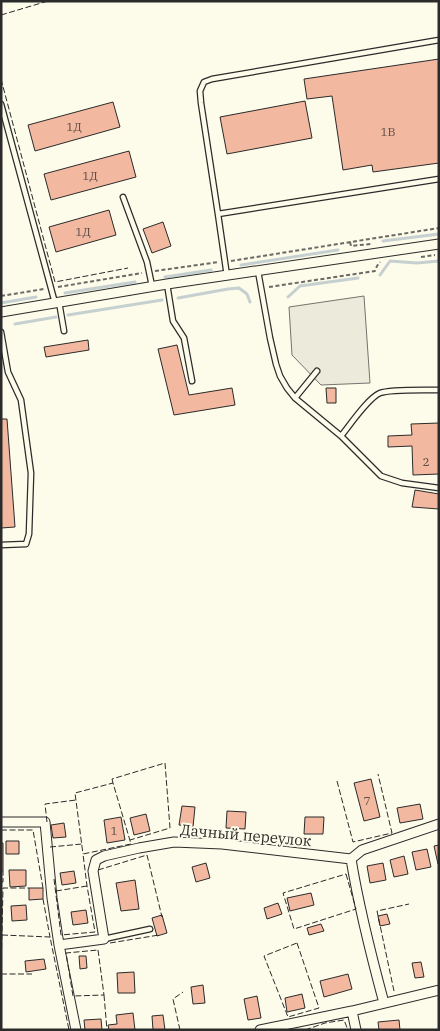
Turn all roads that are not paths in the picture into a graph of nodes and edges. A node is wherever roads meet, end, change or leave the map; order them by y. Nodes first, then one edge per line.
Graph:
1 (439, 40) edge
2 (1, 104) edge
3 (439, 179) edge
4 (123, 197) dead end
5 (218, 214) junction
6 (439, 244) edge
7 (258, 270) junction
8 (226, 276) junction
9 (167, 284) junction
10 (152, 286) junction
11 (57, 302) junction
12 (1, 312) edge
13 (64, 331) dead end
14 (1, 332) edge
15 (317, 371) dead end
16 (192, 381) dead end
17 (439, 390) edge
18 (295, 398) junction
19 (341, 436) junction
20 (439, 488) edge
21 (1, 546) edge
22 (1, 822) edge
23 (439, 824) edge
24 (351, 859) junction
25 (150, 929) dead end
26 (104, 939) junction
27 (58, 945) junction
28 (439, 990) edge
29 (384, 1003) junction
30 (352, 1011) junction
31 (76, 1030) edge
32 (260, 1030) edge
33 (356, 1030) edge

1 - 5 lane
2 - 11 lane
3 - 5 lane
4 - 10 lane
5 - 8 lane
6 - 7 street
7 - 8 street
7 - 18 lane
8 - 9 street
9 - 10 street
9 - 16 lane
10 - 11 street
11 - 12 street
11 - 13 lane
14 - 21 lane
15 - 18 lane
17 - 19 lane
18 - 19 lane
19 - 20 lane
22 - 27 street
23 - 24 street
24 - 26 street, Дачный переулок
24 - 29 street
25 - 26 lane
26 - 27 street
27 - 31 street
28 - 29 street
29 - 30 street
30 - 32 street
30 - 33 street

